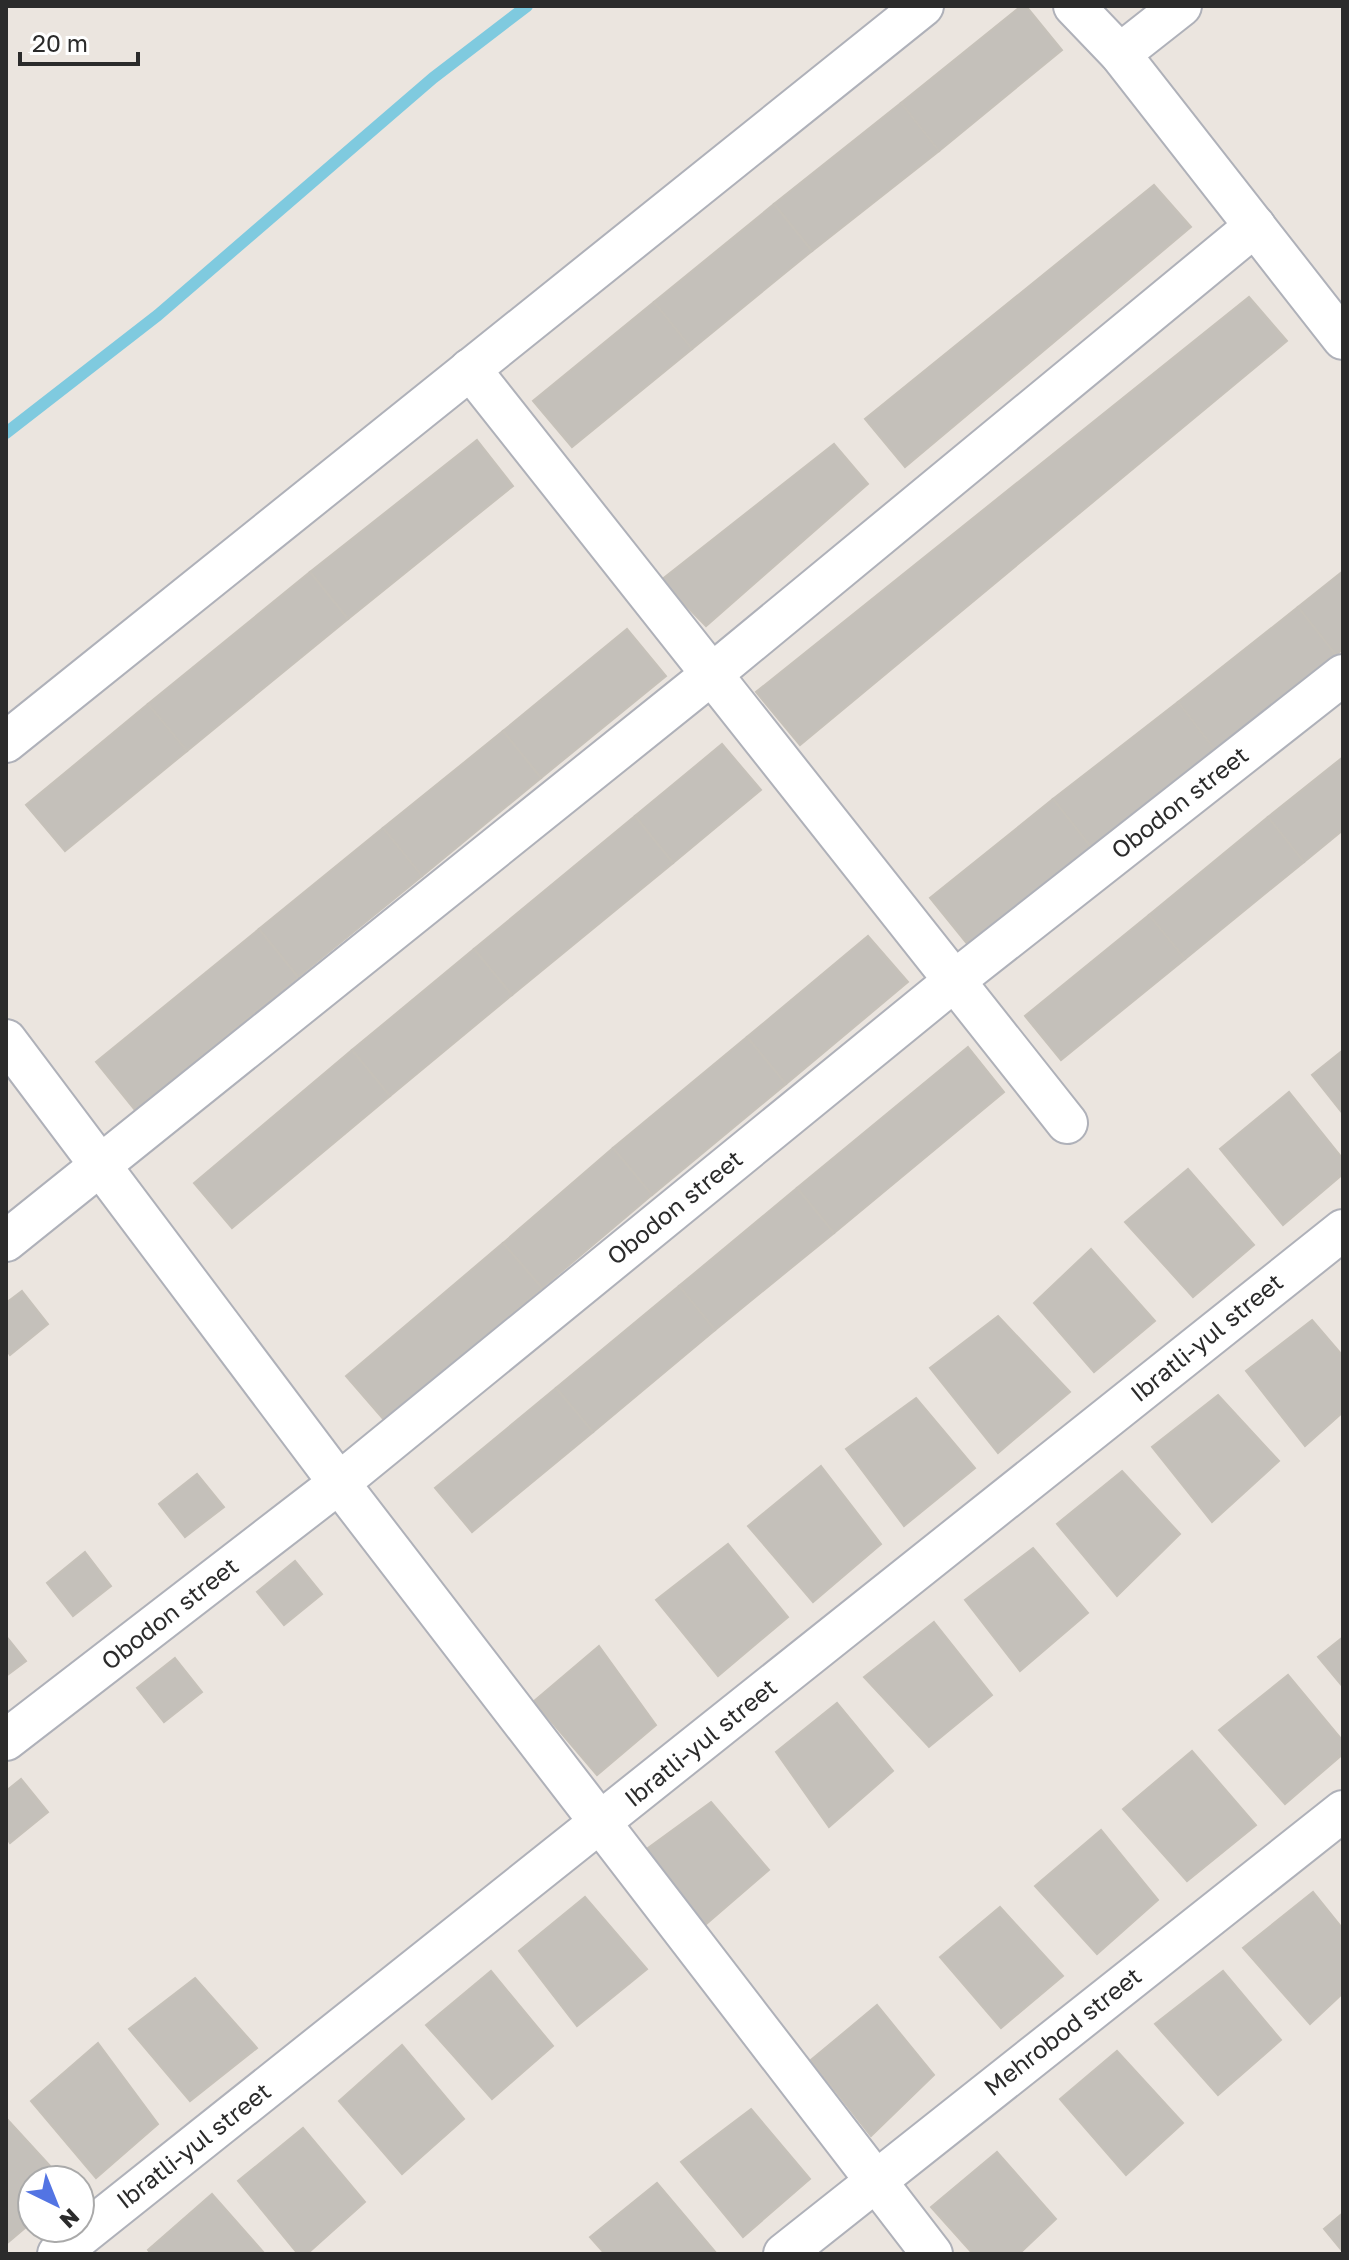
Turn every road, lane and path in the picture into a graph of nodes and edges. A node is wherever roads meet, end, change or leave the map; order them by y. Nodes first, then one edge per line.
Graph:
1 (923, 6) edge
2 (1074, 6) edge
3 (1181, 6) edge
4 (1120, 54) junction
5 (1255, 226) junction
6 (1343, 339) edge
7 (470, 369) junction
8 (712, 674) junction
9 (1343, 675) edge
10 (6, 742) edge
11 (954, 981) junction
12 (6, 1040) edge
13 (1067, 1123) dead end
14 (103, 1165) junction
15 (1343, 1230) edge
16 (6, 1241) edge
17 (339, 1483) junction
18 (6, 1740) edge
19 (1343, 1811) edge
20 (600, 1823) junction
21 (874, 2182) junction
22 (58, 2254) edge
23 (784, 2254) edge
24 (932, 2254) edge

1 - 7 street
2 - 4 street
3 - 4 street
4 - 5 street
5 - 6 street
5 - 8 street
7 - 8 street
7 - 10 street
8 - 11 street
8 - 14 street
9 - 11 street, Obodon street
11 - 13 street
11 - 17 street, Obodon street
12 - 14 street
14 - 16 street
14 - 17 street
15 - 20 street, Ibratli-yul street
17 - 18 street, Obodon street
17 - 20 street
19 - 21 street, Mehrobod street
20 - 21 street
20 - 22 street, Ibratli-yul street
21 - 23 street, Mehrobod street
21 - 24 street

